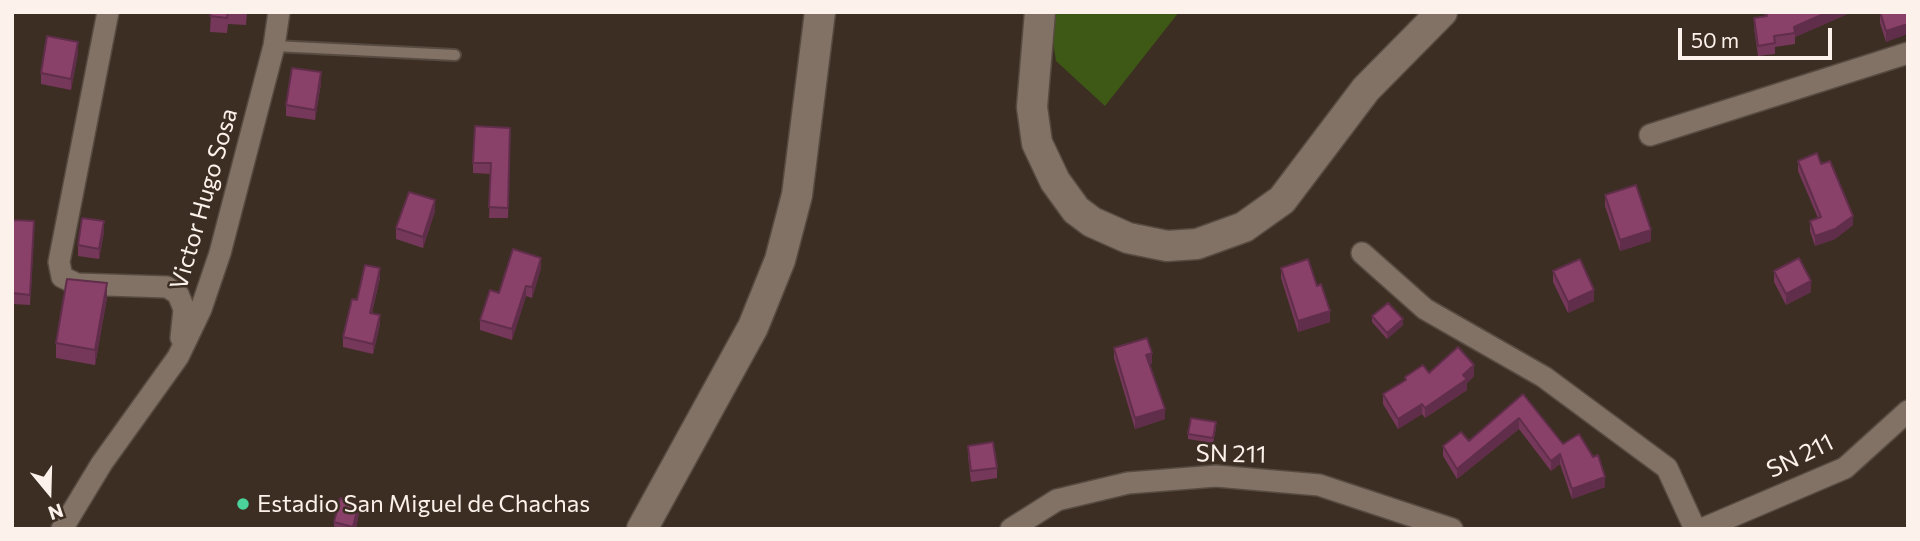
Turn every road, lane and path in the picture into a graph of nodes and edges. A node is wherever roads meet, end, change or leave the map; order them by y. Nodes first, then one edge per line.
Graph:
1 (108, 12) edge
2 (279, 12) edge
3 (820, 12) edge
4 (1040, 12) edge
5 (1442, 12) edge
6 (274, 46) junction
7 (1908, 53) edge
8 (455, 55) dead end
9 (1650, 135) dead end
10 (1362, 253) dead end
11 (178, 357) junction
12 (1908, 411) edge
13 (62, 529) edge
14 (642, 529) edge
15 (1011, 529) edge
16 (1452, 529) edge
17 (1695, 529) edge
18 (1702, 529) edge

1 - 11 street
2 - 6 street, Victor Hugo Sosa
3 - 14 street
4 - 5 street
6 - 8 lane
6 - 11 street, Victor Hugo Sosa
7 - 9 street
10 - 17 street
11 - 13 street, Victor Hugo Sosa
12 - 18 street, SN 211
15 - 16 street, SN 211

